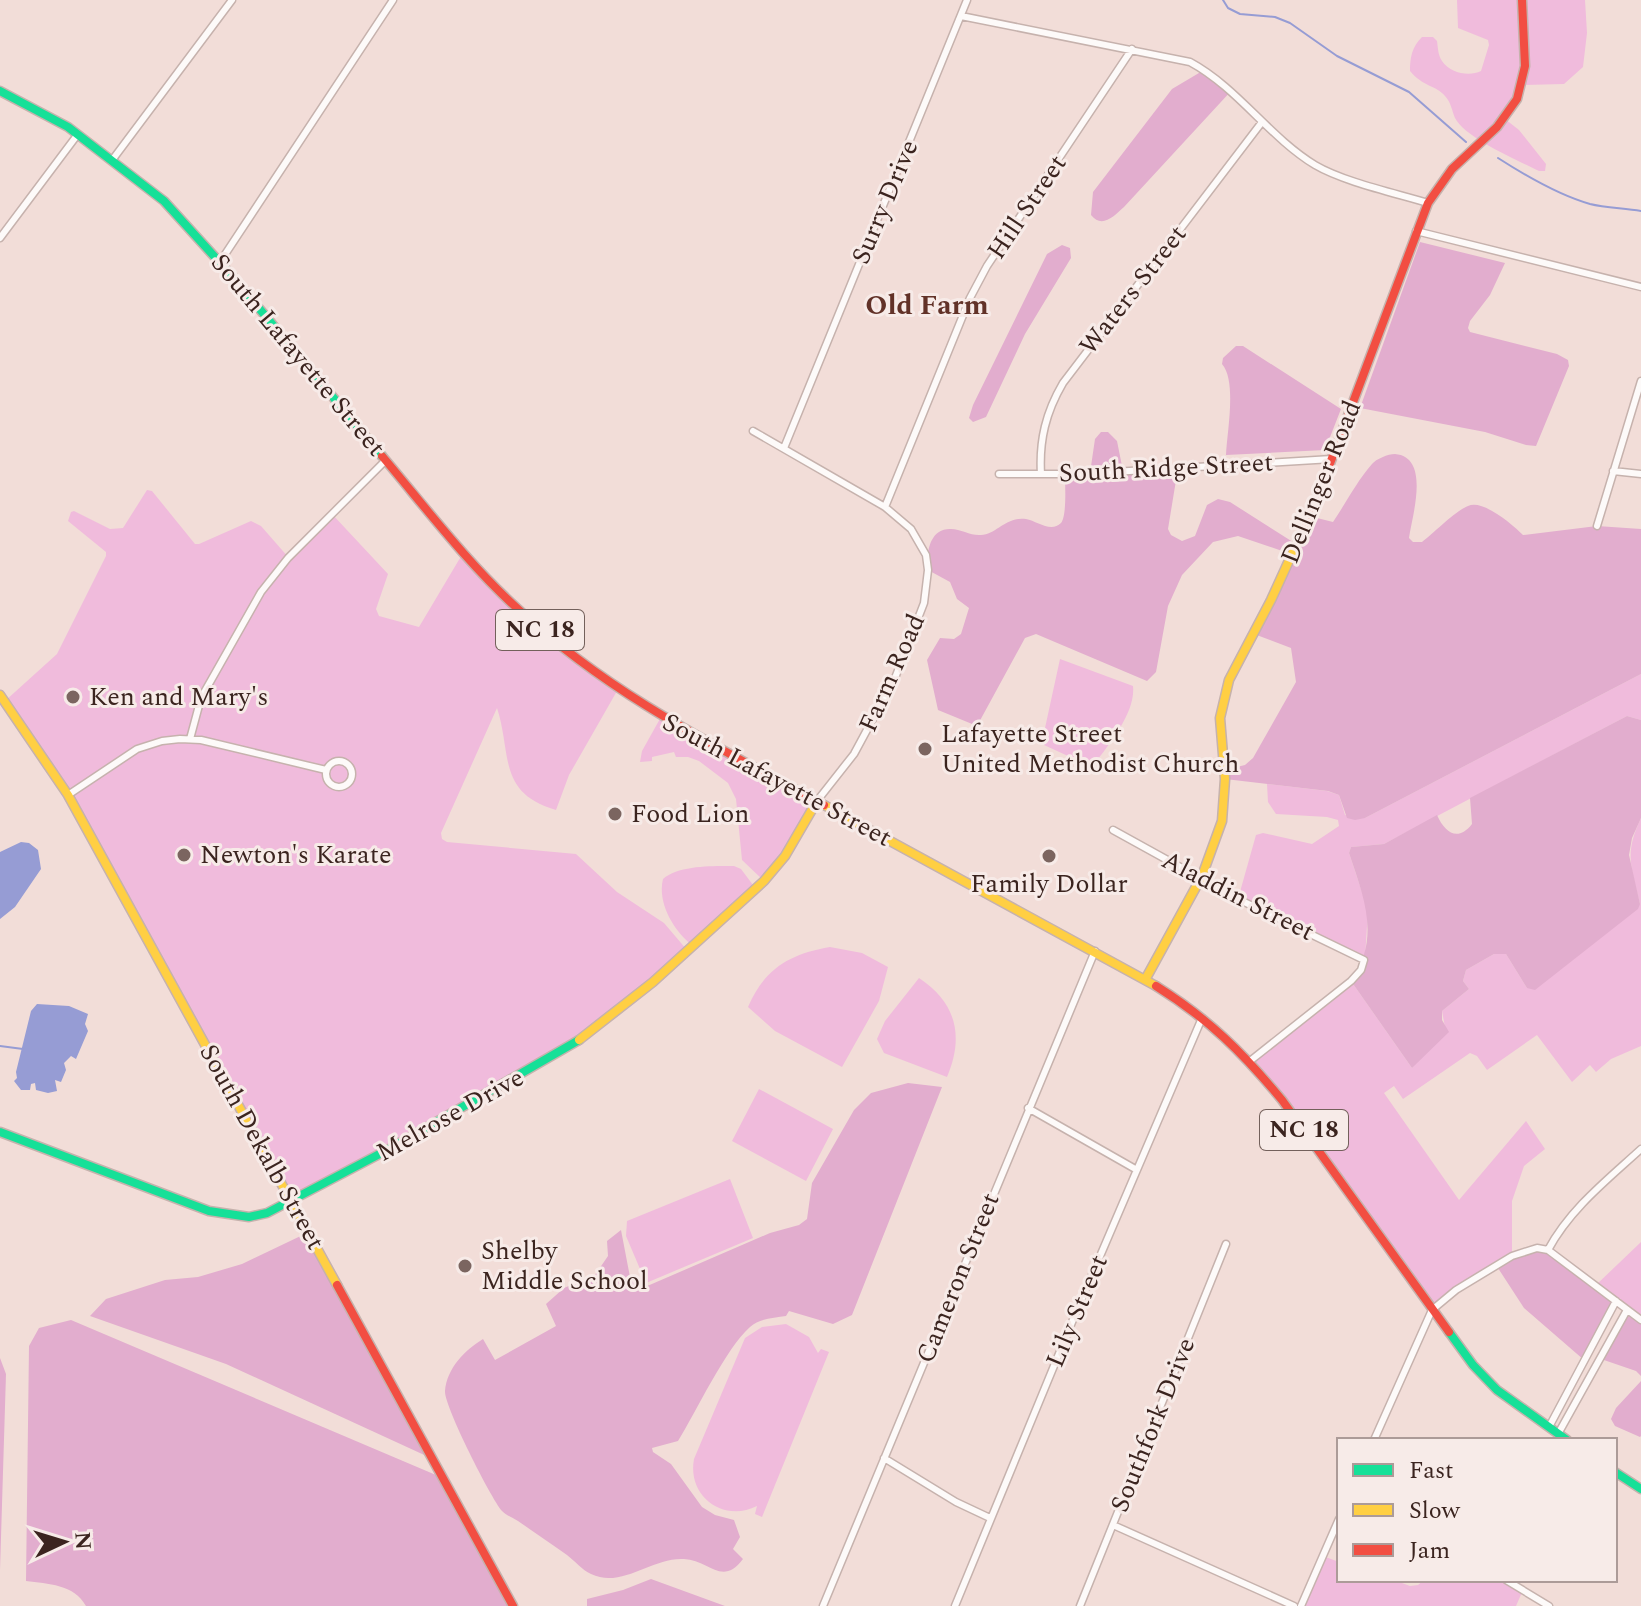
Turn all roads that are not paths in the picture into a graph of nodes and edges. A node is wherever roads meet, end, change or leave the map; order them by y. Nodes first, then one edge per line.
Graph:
1 (232, 0) edge
2 (393, 0) edge
3 (967, 0) edge
4 (1522, 0) edge
5 (961, 16) junction
6 (1132, 49) junction
7 (0, 91) edge
8 (1262, 122) junction
9 (78, 134) junction
10 (113, 159) junction
11 (1428, 203) junction
12 (1416, 231) junction
13 (0, 238) edge
14 (220, 262) junction
15 (1641, 287) edge
16 (1641, 381) edge
17 (753, 431) dead end
18 (784, 448) junction
19 (1332, 459) junction
20 (386, 460) junction
21 (1613, 471) junction
22 (999, 474) dead end
23 (1041, 474) junction
24 (1641, 474) edge
25 (885, 507) junction
26 (1597, 526) dead end
27 (0, 695) edge
28 (190, 739) junction
29 (326, 770) junction
30 (68, 795) junction
31 (817, 801) junction
32 (1113, 830) dead end
33 (1201, 879) junction
34 (1095, 951) junction
35 (1145, 980) junction
36 (1202, 1018) junction
37 (1250, 1061) junction
38 (1028, 1108) junction
39 (0, 1132) edge
40 (1641, 1149) edge
41 (1137, 1170) junction
42 (292, 1202) junction
43 (1226, 1244) dead end
44 (1548, 1250) junction
45 (1616, 1301) junction
46 (1432, 1310) junction
47 (1627, 1310) junction
48 (1641, 1320) edge
49 (1549, 1427) junction
50 (1558, 1434) junction
51 (1375, 1438) edge
52 (1564, 1438) edge
53 (884, 1458) junction
54 (1617, 1473) edge
55 (1641, 1489) edge
56 (990, 1518) junction
57 (1337, 1524) edge
58 (1113, 1525) junction
59 (1509, 1582) edge
60 (513, 1606) edge
61 (823, 1606) edge
62 (955, 1606) edge
63 (1080, 1606) edge
64 (1294, 1606) edge
65 (1301, 1606) edge
66 (1549, 1606) edge

1 - 10 street
2 - 14 street
3 - 5 street, Surry Drive
4 - 11 main road, Dellinger Road
5 - 6 street
5 - 18 street, Surry Drive
6 - 8 street
6 - 25 street, Hill Street
7 - 9 main road, South Lafayette Street / NC 18
8 - 11 street
8 - 23 street, Waters Street
9 - 10 main road, South Lafayette Street / NC 18
9 - 13 street
10 - 14 main road, South Lafayette Street / NC 18
11 - 12 main road, Dellinger Road
12 - 15 street
12 - 19 main road, Dellinger Road
14 - 20 main road, South Lafayette Street / NC 18
16 - 21 street
17 - 18 street, Farm Road
18 - 25 street, Farm Road
19 - 23 street, South Ridge Street
19 - 33 main road, Dellinger Road
20 - 28 street
20 - 31 main road, South Lafayette Street / NC 18
21 - 24 street
21 - 26 street
22 - 23 street, South Ridge Street
25 - 31 street, Farm Road
27 - 30 main road, South Dekalb Street
28 - 29 street
28 - 30 street
29 - 29 street
30 - 42 main road, South Dekalb Street
31 - 34 main road, South Lafayette Street / NC 18
31 - 42 main road, Melrose Drive
32 - 33 street, Aladdin Street
33 - 35 main road, Dellinger Road
33 - 37 street, Aladdin Street
34 - 35 main road, South Lafayette Street / NC 18
34 - 38 street, Cameron Street
35 - 36 main road, South Lafayette Street / NC 18
36 - 37 main road, South Lafayette Street / NC 18
36 - 41 street, Lily Street
37 - 46 main road, South Lafayette Street / NC 18
38 - 41 street
38 - 53 street, Cameron Street
39 - 42 main road, Melrose Drive
40 - 44 street
41 - 56 street, Lily Street
42 - 60 main road, South Dekalb Street
43 - 58 street, Southfork Drive
44 - 45 street
44 - 46 street
45 - 47 street
45 - 49 street
46 - 49 main road, South Lafayette Street / NC 18
46 - 51 street
47 - 48 street
47 - 50 street
49 - 50 main road, South Lafayette Street / NC 18
50 - 52 main road, South Lafayette Street / NC 18
53 - 56 street
53 - 61 street, Cameron Street
54 - 55 main road
56 - 62 street, Lily Street
57 - 65 street
58 - 63 street, Southfork Drive
58 - 64 street
59 - 66 street

